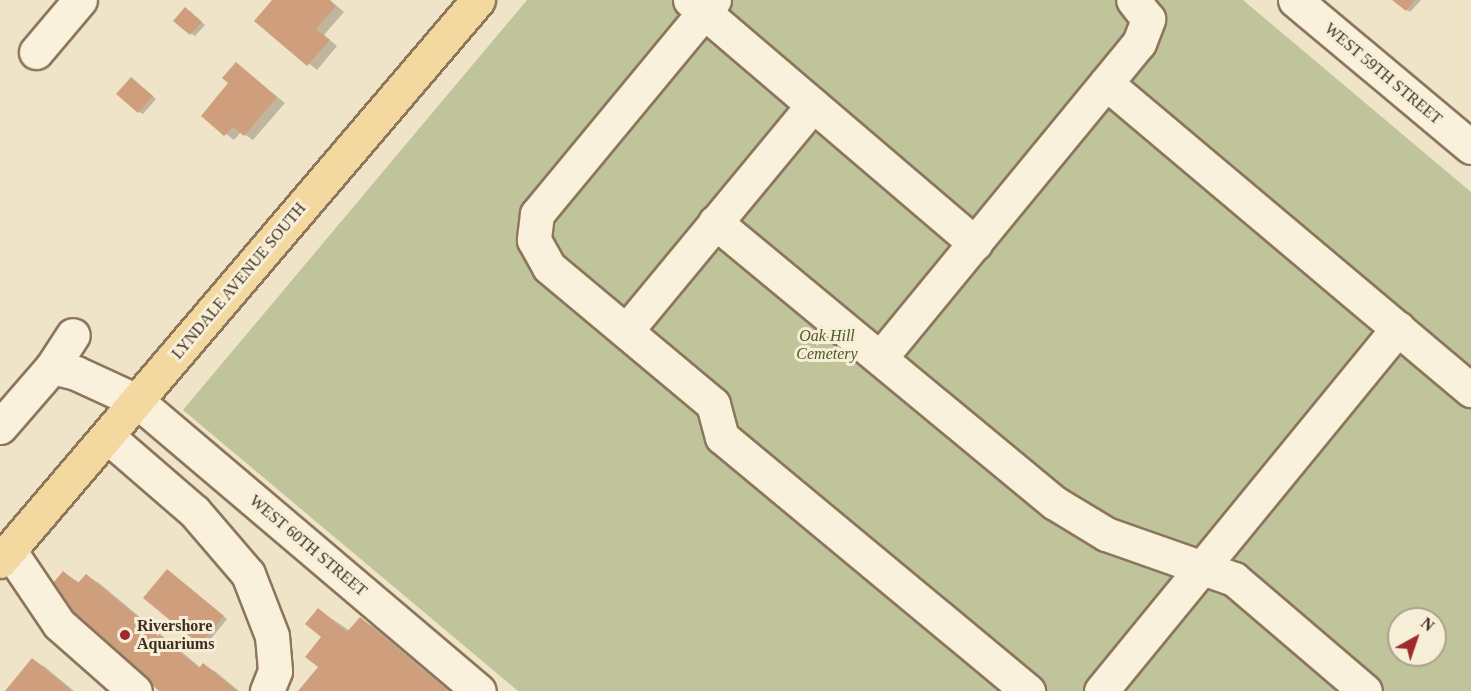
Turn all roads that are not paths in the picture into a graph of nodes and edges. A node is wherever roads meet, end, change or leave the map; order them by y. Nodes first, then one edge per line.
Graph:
1 (80, 0) edge
2 (478, 0) edge
3 (1132, 0) edge
4 (1295, 0) edge
5 (702, 4) edge
6 (36, 52) dead end
7 (1106, 83) junction
8 (813, 105) junction
9 (1471, 147) edge
10 (716, 222) junction
11 (975, 243) junction
12 (1398, 328) junction
13 (626, 331) junction
14 (73, 335) dead end
15 (880, 358) junction
16 (52, 367) junction
17 (1471, 390) edge
18 (137, 401) junction
19 (0, 427) edge
20 (107, 436) junction
21 (4, 556) edge
22 (1202, 565) junction
23 (135, 691) edge
24 (267, 691) edge
25 (478, 691) edge
26 (1028, 691) edge
27 (1101, 691) edge
28 (1365, 691) edge

1 - 6 street
2 - 18 main road, LYNDALE AVENUE SOUTH
3 - 7 street
4 - 9 street, WEST 59TH STREET
5 - 8 street
5 - 13 street
7 - 11 street
7 - 12 street
8 - 10 street
8 - 11 street
10 - 13 street
10 - 15 street
11 - 15 street
12 - 17 street
12 - 22 street
13 - 26 street
14 - 16 street
15 - 22 street
16 - 18 street, WEST 60TH STREET
16 - 19 street
18 - 20 main road, LYNDALE AVENUE SOUTH
18 - 25 street, WEST 60TH STREET
20 - 21 main road, LYNDALE AVENUE SOUTH
20 - 24 street
21 - 23 street
22 - 27 street
22 - 28 street

